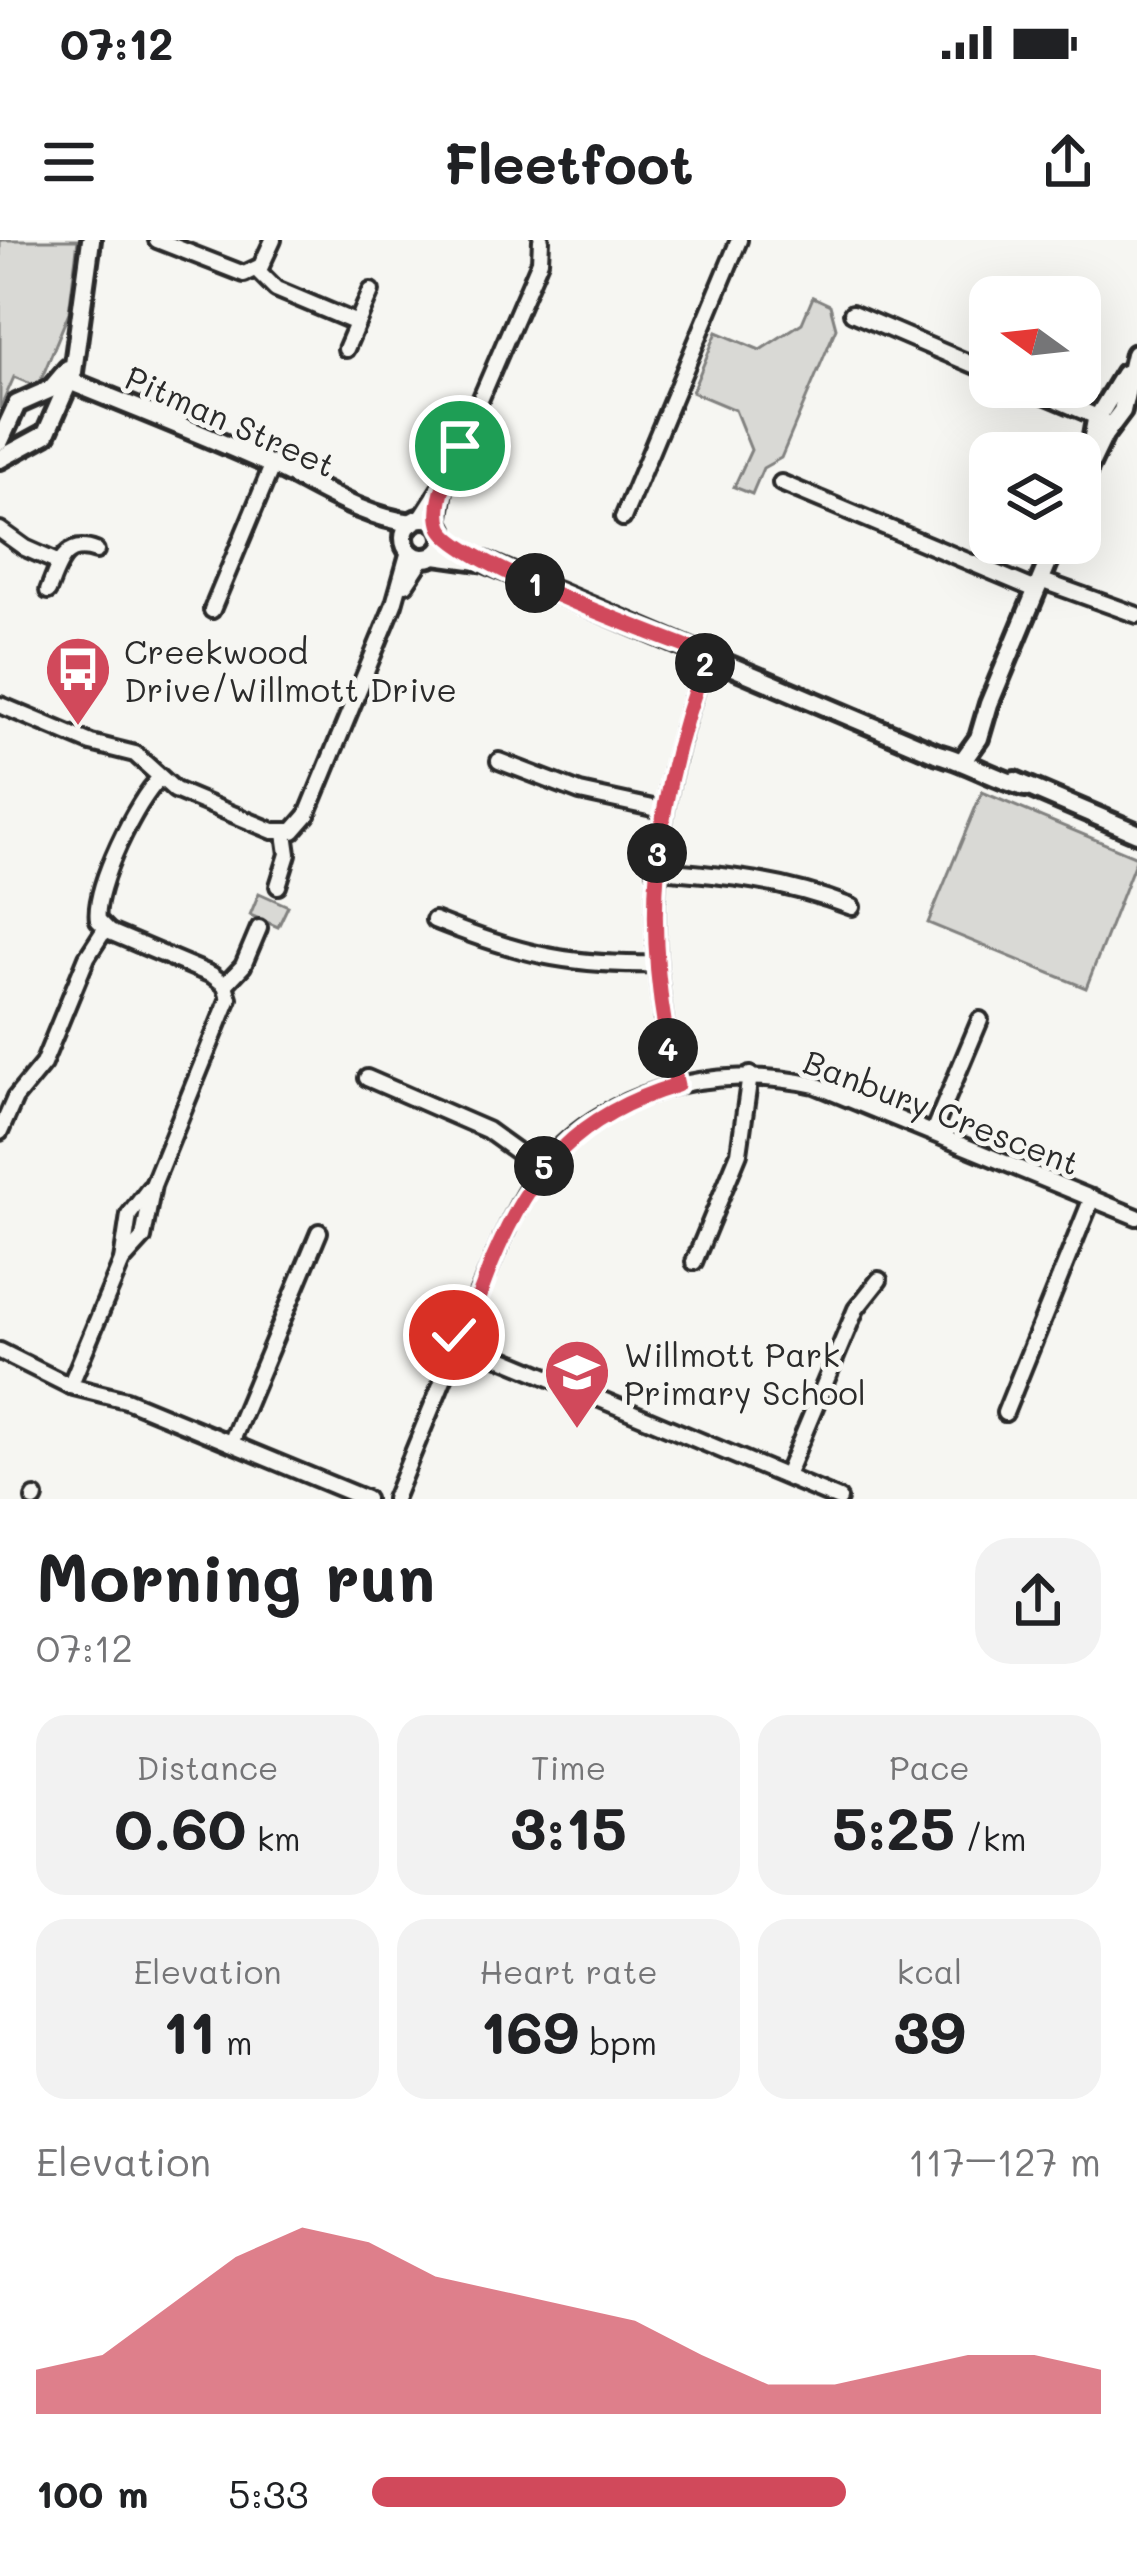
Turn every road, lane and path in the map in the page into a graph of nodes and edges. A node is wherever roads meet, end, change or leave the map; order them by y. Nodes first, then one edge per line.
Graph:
1 (91, 240) edge
2 (157, 240) edge
3 (273, 240) edge
4 (541, 240) edge
5 (740, 240) edge
6 (257, 270) junction
7 (371, 291) dead end
8 (852, 314) dead end
9 (357, 323) junction
10 (346, 349) dead end
11 (1136, 352) edge
12 (969, 363) edge
13 (66, 380) junction
14 (1115, 414) edge
15 (0, 441) edge
16 (1101, 441) edge
17 (0, 459) edge
18 (272, 466) junction
19 (782, 483) dead end
20 (622, 518) dead end
21 (0, 530) edge
22 (423, 537) junction
23 (96, 551) dead end
24 (59, 563) junction
25 (1047, 564) edge
26 (1040, 580) junction
27 (48, 591) dead end
28 (212, 610) dead end
29 (1137, 615) edge
30 (708, 655) junction
31 (0, 705) edge
32 (967, 753) junction
33 (500, 761) dead end
34 (160, 778) junction
35 (662, 810) junction
36 (285, 832) junction
37 (1137, 833) edge
38 (655, 870) junction
39 (278, 886) dead end
40 (852, 907) dead end
41 (434, 920) dead end
42 (259, 928) dead end
43 (105, 929) junction
44 (656, 964) junction
45 (225, 985) junction
46 (980, 1020) dead end
47 (750, 1075) junction
48 (367, 1078) dead end
49 (677, 1085) junction
50 (0, 1132) edge
51 (933, 1132) junction
52 (541, 1169) junction
53 (1092, 1198) junction
54 (1137, 1216) edge
55 (319, 1232) dead end
56 (694, 1262) dead end
57 (879, 1280) dead end
58 (464, 1343) junction
59 (0, 1351) edge
60 (70, 1386) junction
61 (1004, 1413) dead end
62 (231, 1443) junction
63 (786, 1476) junction
64 (366, 1499) edge
65 (394, 1499) edge
66 (839, 1499) edge

1 - 13 street
2 - 6 street
3 - 6 street
4 - 22 street
5 - 20 street
6 - 9 street
7 - 9 street
8 - 12 street
9 - 10 street
11 - 14 street
13 - 15 street
13 - 17 street
13 - 18 street, Pitman Street
14 - 16 street
18 - 22 street, Pitman Street
18 - 28 street
19 - 26 street
21 - 24 street
22 - 30 street, Pitman Street
22 - 36 street
23 - 24 street
24 - 27 street
25 - 26 street
26 - 29 street
26 - 32 street
30 - 32 street, Pitman Street
30 - 35 street
31 - 34 street
32 - 37 street, Pitman Street
33 - 35 street
34 - 36 street
34 - 43 street
35 - 38 street
36 - 39 street
38 - 40 street
38 - 44 street
41 - 44 street
42 - 45 street
43 - 45 street
43 - 50 street
44 - 49 street
45 - 60 street
46 - 51 street
47 - 49 street, Banbury Crescent
47 - 51 street, Banbury Crescent
47 - 56 street
48 - 52 street
49 - 52 street, Banbury Crescent
51 - 53 street, Banbury Crescent
52 - 58 street, Banbury Crescent
53 - 54 street, Banbury Crescent
53 - 61 street
55 - 62 street
57 - 63 street
58 - 63 street
58 - 65 street, Banbury Crescent
59 - 60 street
60 - 62 street
62 - 64 street
63 - 66 street

